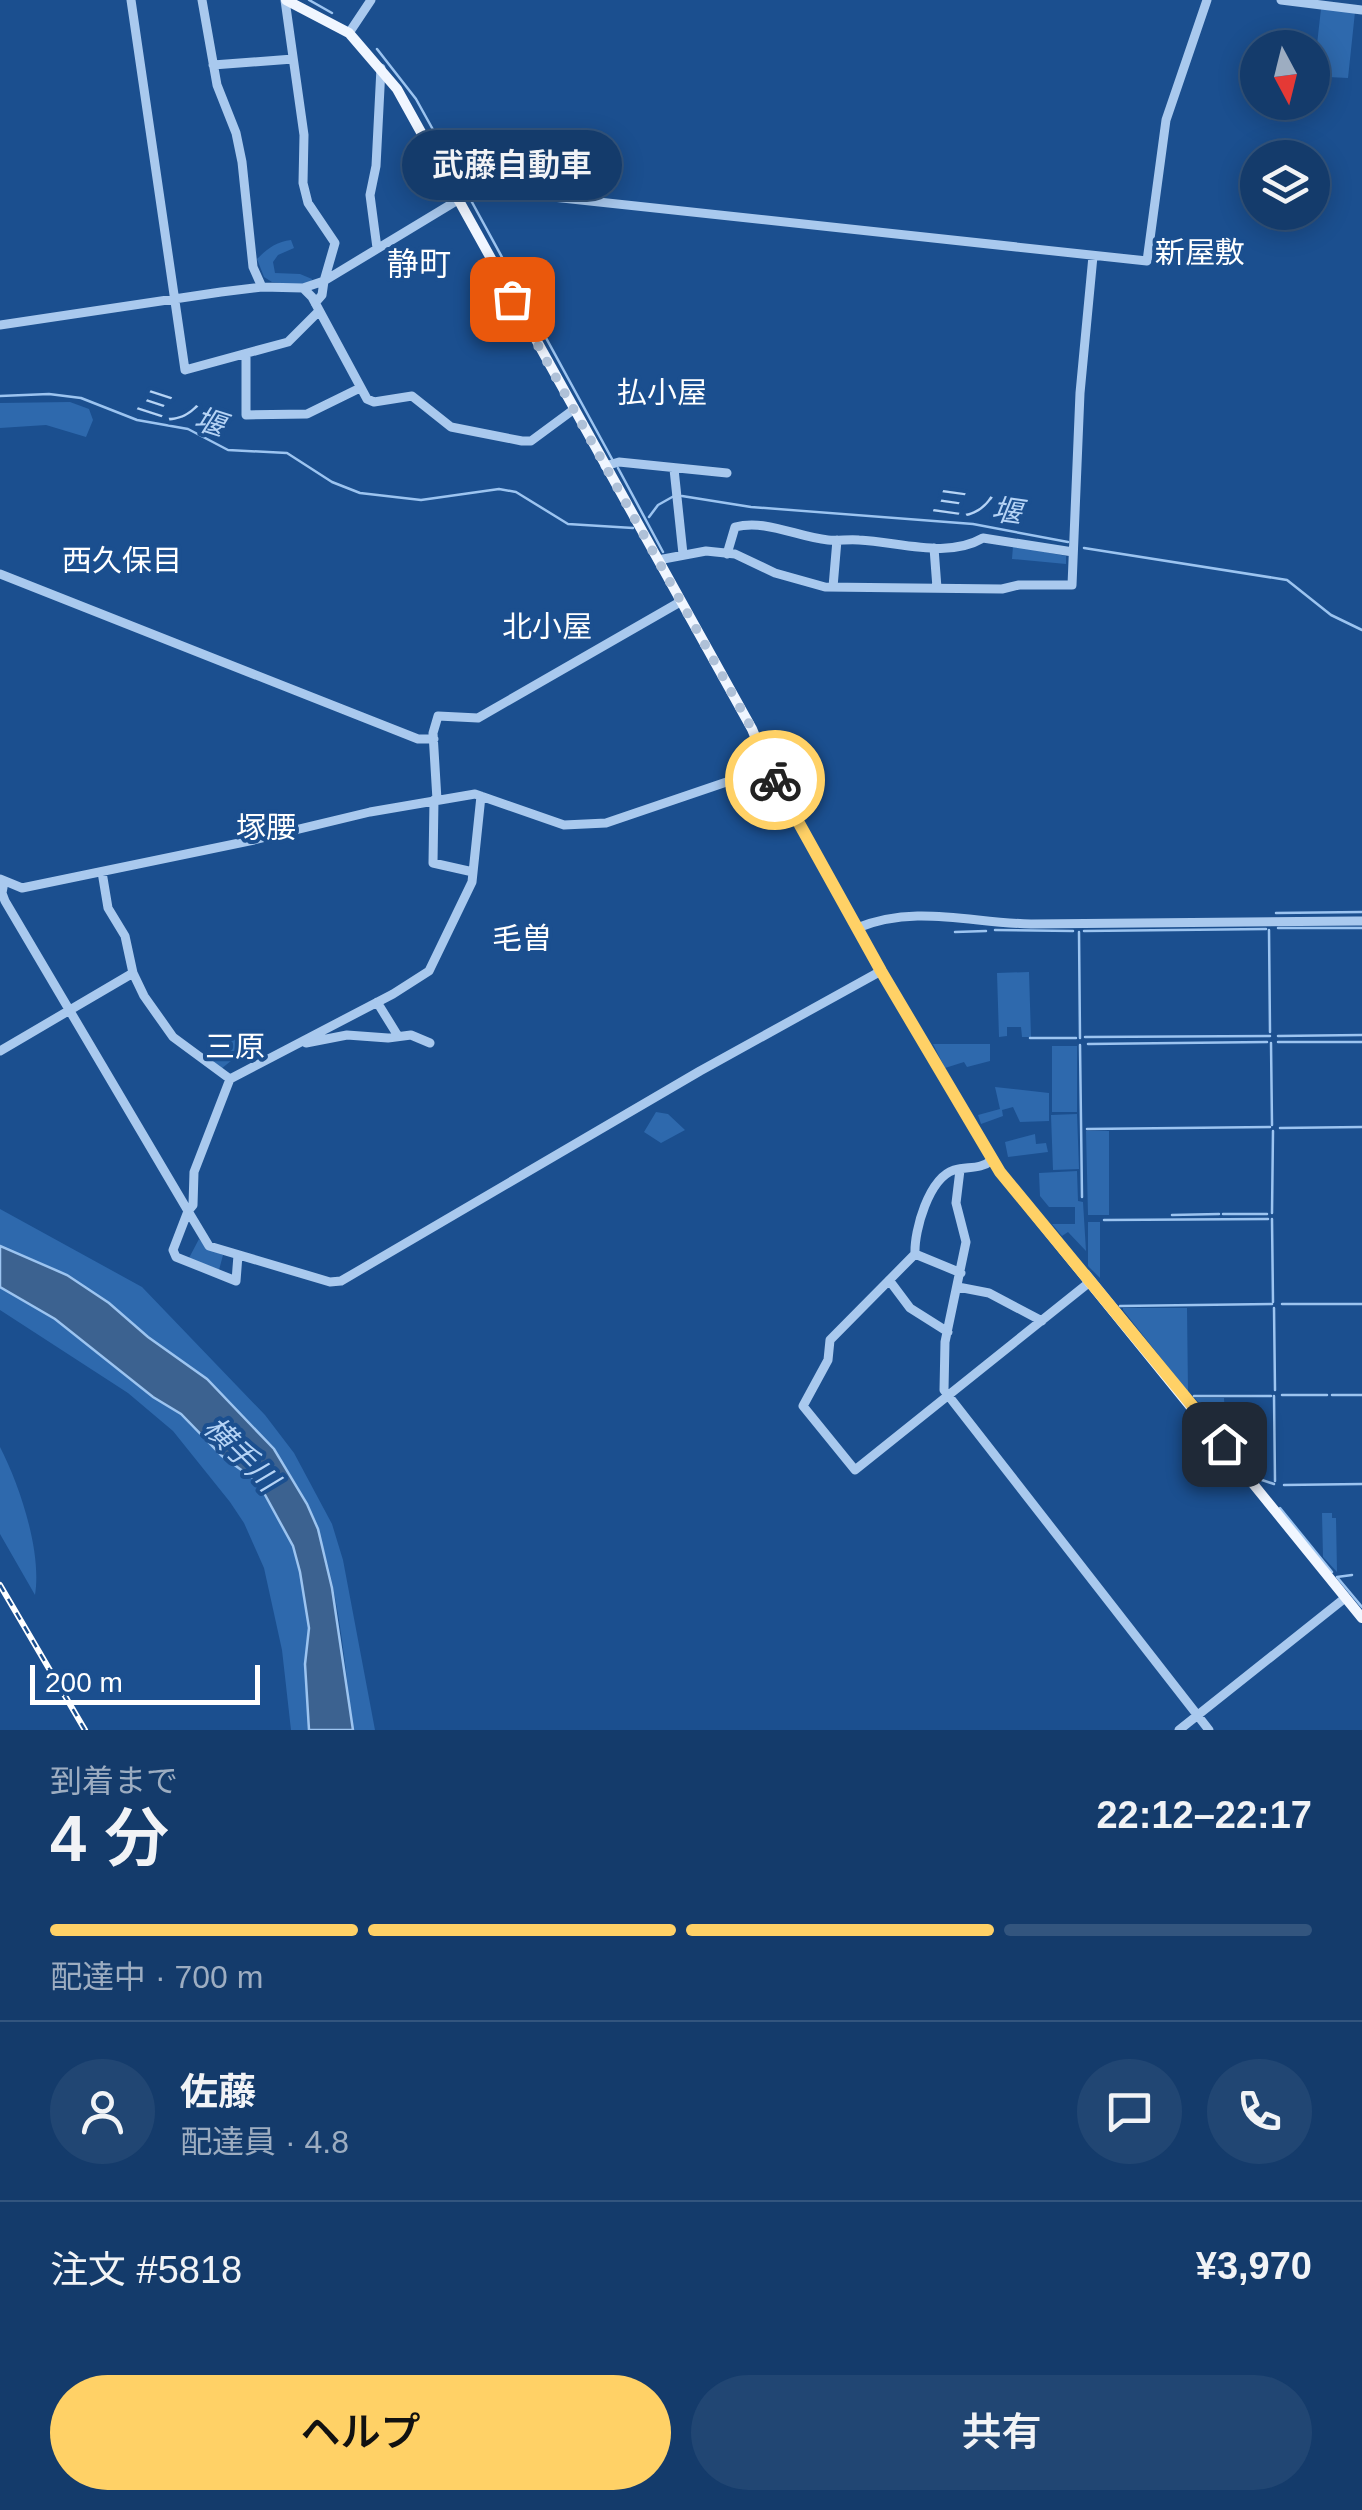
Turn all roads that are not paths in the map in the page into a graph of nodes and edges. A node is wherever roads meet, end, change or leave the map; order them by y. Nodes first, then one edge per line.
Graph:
1 (131, 0) edge
2 (202, 0) edge
3 (286, 0) edge
4 (371, 0) edge
5 (1207, 0) edge
6 (1280, 0) edge
7 (1318, 3) edge
8 (1362, 10) edge
9 (348, 32) junction
10 (293, 60) junction
11 (213, 65) junction
12 (381, 68) junction
13 (450, 186) junction
14 (458, 200) junction
15 (377, 248) junction
16 (1093, 256) junction
17 (324, 280) junction
18 (262, 287) junction
19 (303, 288) junction
20 (176, 298) junction
21 (317, 307) junction
22 (0, 325) edge
23 (246, 354) junction
24 (360, 388) junction
25 (573, 410) junction
26 (605, 466) junction
27 (674, 469) junction
28 (728, 473) dead end
29 (836, 540) junction
30 (934, 548) junction
31 (1073, 552) junction
32 (683, 554) junction
33 (728, 554) junction
34 (658, 560) junction
35 (0, 574) edge
36 (833, 587) junction
37 (937, 588) junction
38 (680, 602) junction
39 (434, 738) junction
40 (768, 768) junction
41 (481, 796) junction
42 (436, 800) junction
43 (102, 872) junction
44 (473, 872) junction
45 (2, 881) edge
46 (1362, 922) edge
47 (857, 928) junction
48 (881, 971) junction
49 (133, 974) junction
50 (377, 1002) junction
51 (69, 1012) junction
52 (398, 1036) junction
53 (430, 1042) dead end
54 (295, 1045) junction
55 (0, 1052) edge
56 (230, 1079) junction
57 (992, 1160) junction
58 (960, 1170) junction
59 (188, 1212) junction
60 (915, 1254) junction
61 (238, 1256) junction
62 (961, 1273) junction
63 (889, 1280) junction
64 (1092, 1281) junction
65 (958, 1286) junction
66 (1042, 1321) junction
67 (948, 1332) junction
68 (949, 1397) junction
69 (1345, 1598) junction
70 (1362, 1618) edge
71 (1198, 1716) junction
72 (1179, 1730) edge
73 (1209, 1730) edge

1 - 20 street
2 - 11 street
3 - 9 main road
3 - 10 street
4 - 9 street
5 - 16 street
6 - 7 street
7 - 8 street
9 - 12 main road
10 - 11 street
10 - 17 street
11 - 18 street
12 - 13 main road
12 - 15 street
13 - 14 main road
13 - 16 street
14 - 15 street
14 - 25 main road
15 - 17 street
16 - 31 street
17 - 19 street
17 - 21 street
18 - 19 street
18 - 20 street
19 - 21 street
20 - 22 street
20 - 23 street
21 - 23 street
21 - 24 street
23 - 24 street
24 - 25 street
25 - 26 main road
26 - 27 street
26 - 34 main road
27 - 28 street
27 - 32 street
29 - 30 street
29 - 33 street
29 - 36 street
30 - 31 street
30 - 37 street
31 - 37 street
32 - 33 street
32 - 34 street
33 - 36 street
34 - 38 main road
35 - 39 street
36 - 37 street
38 - 39 street
38 - 40 main road
39 - 42 street
40 - 41 street
40 - 47 main road
41 - 42 street
41 - 44 street
42 - 43 street
42 - 44 street
43 - 45 street
43 - 49 street
44 - 50 street
45 - 51 street
46 - 47 street
47 - 48 main road
48 - 57 main road
48 - 61 street
49 - 51 street
49 - 56 street
50 - 52 street
50 - 54 street
51 - 55 street
51 - 59 street
52 - 53 street
52 - 54 street
54 - 56 street
56 - 59 street
57 - 58 street
57 - 64 main road
58 - 60 street
58 - 62 street
59 - 61 street
59 - 61 street
60 - 62 street
60 - 63 street
62 - 65 street
63 - 67 street
63 - 68 street
64 - 66 street
64 - 69 main road
65 - 66 street
65 - 67 street
66 - 68 street
67 - 68 street
68 - 71 street
69 - 70 main road
69 - 71 street
71 - 72 street
71 - 73 street

